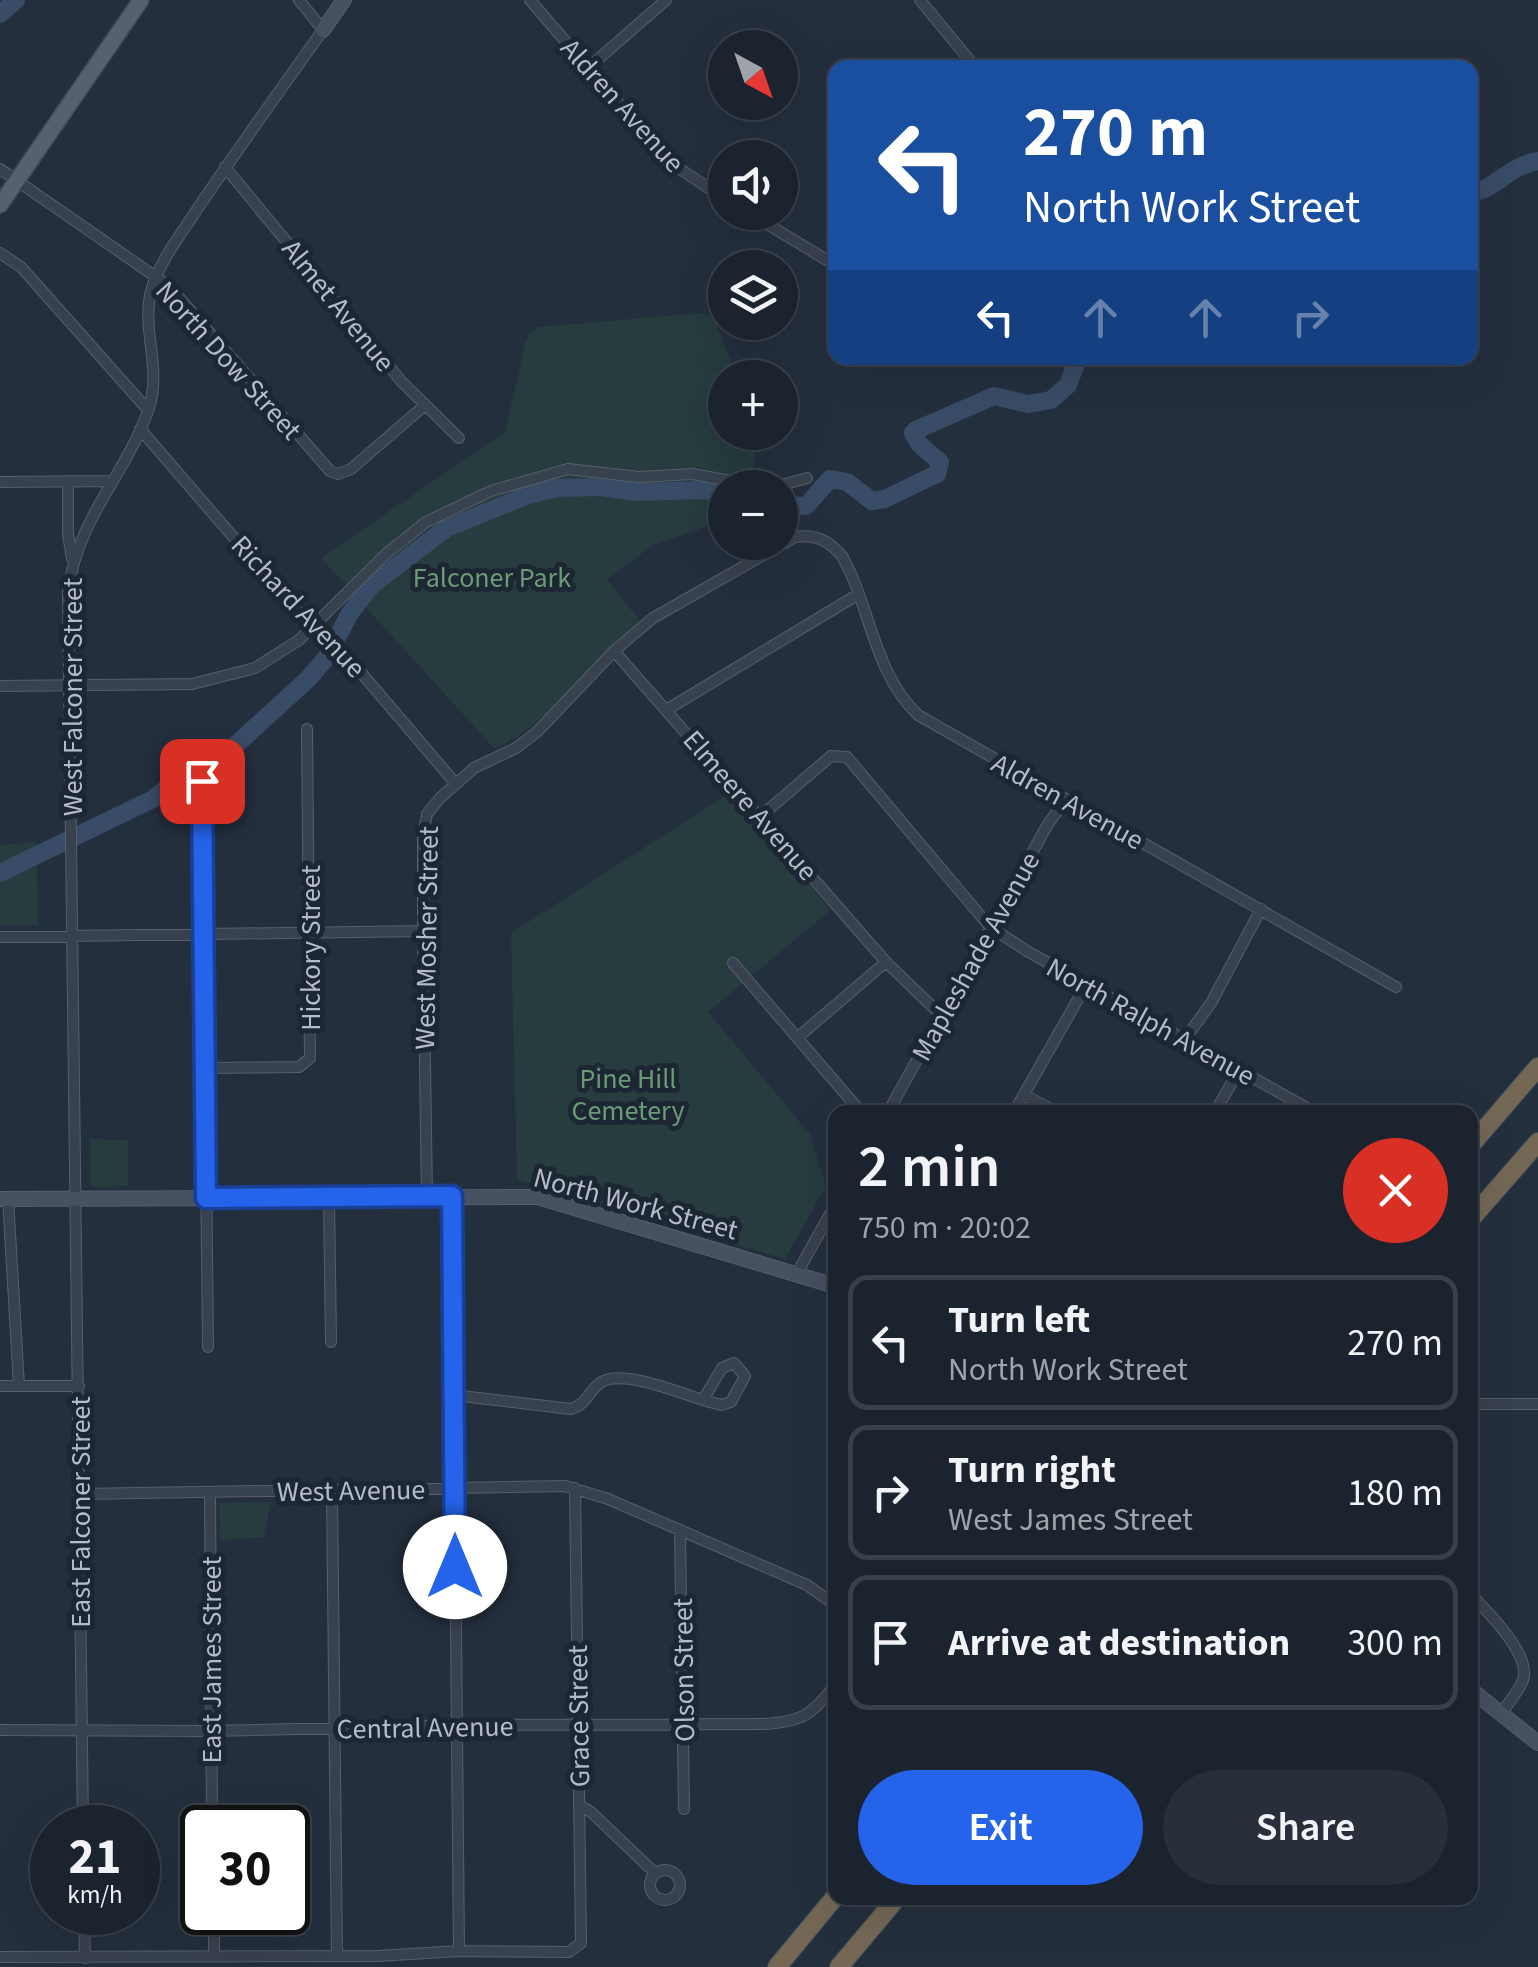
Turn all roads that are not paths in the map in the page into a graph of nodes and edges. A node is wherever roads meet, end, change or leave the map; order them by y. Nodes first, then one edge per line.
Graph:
1 (142, 0) edge
2 (299, 0) edge
3 (344, 0) edge
4 (530, 0) edge
5 (666, 0) edge
6 (924, 1) edge
7 (323, 30) junction
8 (968, 58) edge
9 (587, 69) junction
10 (226, 167) junction
11 (0, 169) edge
12 (17, 181) junction
13 (708, 188) edge
14 (0, 206) edge
15 (777, 230) edge
16 (0, 254) edge
17 (828, 261) edge
18 (156, 276) junction
19 (424, 406) junction
20 (148, 410) junction
21 (140, 429) junction
22 (459, 438) dead end
23 (708, 477) edge
24 (808, 478) dead end
25 (68, 480) junction
26 (111, 480) junction
27 (798, 481) edge
28 (0, 482) edge
29 (824, 539) joint
30 (72, 561) junction
31 (857, 595) junction
32 (313, 626) junction
33 (614, 651) junction
34 (71, 685) junction
35 (0, 686) edge
36 (668, 709) junction
37 (308, 729) dead end
38 (202, 781) dead end
39 (456, 784) junction
40 (1065, 801) junction
41 (761, 816) junction
42 (1261, 909) junction
43 (990, 927) junction
44 (423, 931) junction
45 (310, 933) junction
46 (203, 935) junction
47 (0, 937) edge
48 (73, 937) junction
49 (886, 962) junction
50 (733, 964) dead end
51 (1086, 985) junction
52 (1396, 987) dead end
53 (942, 1016) junction
54 (797, 1038) junction
55 (1186, 1040) junction
56 (1538, 1067) edge
57 (204, 1068) junction
58 (1239, 1070) junction
59 (1024, 1095) junction
60 (856, 1105) edge
61 (892, 1105) edge
62 (1018, 1105) edge
63 (1043, 1105) edge
64 (1219, 1105) edge
65 (1302, 1105) edge
66 (1478, 1137) edge
67 (1538, 1142) edge
68 (76, 1196) junction
69 (427, 1196) junction
70 (452, 1196) junction
71 (4, 1198) edge
72 (206, 1198) junction
73 (328, 1198) junction
74 (1478, 1211) edge
75 (828, 1218) edge
76 (796, 1275) junction
77 (828, 1284) edge
78 (331, 1342) dead end
79 (208, 1346) dead end
80 (0, 1386) edge
81 (19, 1386) junction
82 (79, 1386) junction
83 (454, 1395) junction
84 (703, 1400) junction
85 (1478, 1404) edge
86 (1538, 1404) edge
87 (455, 1488) junction
88 (575, 1488) junction
89 (332, 1491) junction
90 (210, 1492) junction
91 (80, 1494) junction
92 (680, 1530) junction
93 (828, 1601) edge
94 (1478, 1602) edge
95 (828, 1694) edge
96 (1478, 1695) edge
97 (1501, 1714) junction
98 (578, 1724) junction
99 (684, 1724) junction
100 (455, 1725) junction
101 (0, 1730) edge
102 (334, 1730) junction
103 (211, 1731) junction
104 (82, 1732) junction
105 (1538, 1742) edge
106 (579, 1804) junction
107 (83, 1805) edge
108 (212, 1805) edge
109 (684, 1808) dead end
110 (655, 1873) dead end
111 (828, 1905) edge
112 (892, 1905) edge
113 (84, 1935) edge
114 (214, 1935) edge
115 (460, 1951) junction
116 (214, 1955) junction
117 (337, 1956) junction
118 (0, 1957) edge
119 (85, 1958) junction
120 (778, 1967) edge
121 (839, 1967) edge

1 - 12 main road
2 - 7 street
3 - 7 street
4 - 9 street, Aldren Avenue
5 - 9 street
6 - 8 street
7 - 10 street, West Falconer Street
9 - 13 street, Aldren Avenue
10 - 18 street, West Falconer Street
10 - 19 street, Almet Avenue
11 - 12 street, North Dow Street
12 - 14 main road
12 - 18 street, North Dow Street
15 - 17 street
16 - 20 street
18 - 19 street, North Dow Street
18 - 20 street, West Falconer Street
19 - 22 street, Almet Avenue
20 - 21 street, West Falconer Street
21 - 26 street, West Falconer Street
21 - 32 street, Richard Avenue
23 - 32 street
24 - 27 street
25 - 26 street
25 - 28 street
25 - 30 street
26 - 30 street, West Falconer Street
29 - 31 street, Aldren Avenue
29 - 33 street, West Mosher Street
30 - 34 street, West Falconer Street
31 - 36 street
31 - 40 street, Aldren Avenue
32 - 34 street
32 - 39 street, Richard Avenue
33 - 36 street, Elmeere Avenue
33 - 39 street, West Mosher Street
34 - 35 street
34 - 48 street, West Falconer Street
36 - 41 street, Elmeere Avenue
37 - 45 street, Hickory Street
38 - 46 street
39 - 44 street, West Mosher Street
40 - 42 street, Aldren Avenue
40 - 43 street, Mapleshade Avenue
41 - 43 street, North Ralph Avenue
41 - 49 street, Elmeere Avenue
42 - 52 street, Aldren Avenue
42 - 55 street
43 - 51 street, North Ralph Avenue
43 - 53 street, Mapleshade Avenue
44 - 45 street
44 - 69 street, West Mosher Street
45 - 46 street
45 - 57 street, Hickory Street
46 - 48 street
46 - 57 street
47 - 48 street
48 - 68 street, West Falconer Street
49 - 53 street, Elmeere Avenue
49 - 54 street
50 - 54 street
51 - 55 street, North Ralph Avenue
51 - 59 street
53 - 61 street, Mapleshade Avenue
54 - 60 street
55 - 58 street, North Ralph Avenue
56 - 66 highway
57 - 72 street
58 - 64 street
58 - 65 street, North Ralph Avenue
59 - 62 street
59 - 63 street
67 - 74 highway
68 - 71 street, North Work Street
68 - 72 street, North Work Street
68 - 82 street, East Falconer Street
69 - 70 street, North Work Street
69 - 73 street, North Work Street
70 - 76 street, North Work Street
70 - 83 street
71 - 81 street
72 - 73 street, North Work Street
72 - 79 street
73 - 78 street
75 - 76 street
76 - 77 street, North Work Street
80 - 81 street
81 - 82 street
82 - 91 street, East Falconer Street
83 - 84 street
83 - 87 street
84 - 84 street
85 - 86 street
87 - 88 street, West Avenue
87 - 89 street, West Avenue
87 - 100 street
88 - 92 street, West Avenue
88 - 98 street, Grace Street
89 - 90 street, West Avenue
89 - 102 street
90 - 91 street, West Avenue
90 - 103 street, East James Street
91 - 104 street, East Falconer Street
92 - 93 street, West Avenue
92 - 99 street, Olson Street
94 - 97 street
95 - 99 street, Central Avenue
96 - 97 street
97 - 105 street
98 - 99 street, Central Avenue
98 - 100 street, Central Avenue
98 - 106 street, Grace Street
99 - 109 street, Olson Street
100 - 102 street, Central Avenue
100 - 115 street
101 - 104 street, Central Avenue
102 - 103 street, Central Avenue
102 - 117 street
103 - 104 street, Central Avenue
103 - 108 street, East James Street
104 - 107 street, East Falconer Street
106 - 110 street
106 - 115 street, Grace Street
111 - 120 highway
112 - 121 highway
113 - 119 street
114 - 116 street
115 - 117 street
116 - 117 street
116 - 119 street
118 - 119 street

